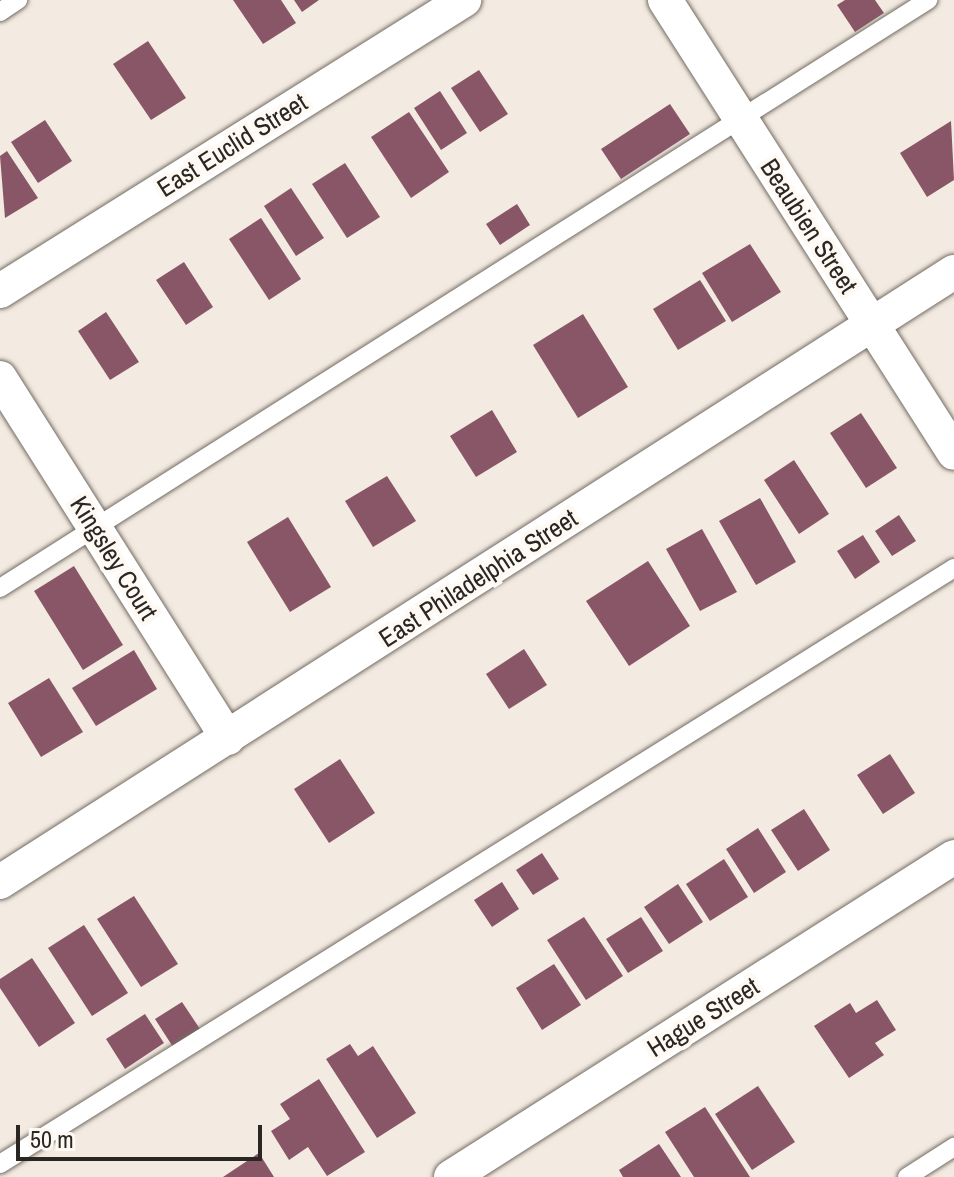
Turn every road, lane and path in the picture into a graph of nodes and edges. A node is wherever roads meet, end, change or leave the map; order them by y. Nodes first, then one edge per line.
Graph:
1 (18, 0) edge
2 (464, 0) edge
3 (665, 0) edge
4 (928, 0) edge
5 (0, 12) edge
6 (740, 118) junction
7 (954, 272) edge
8 (0, 291) edge
9 (872, 325) junction
10 (0, 378) edge
11 (954, 453) edge
12 (95, 527) junction
13 (954, 568) edge
14 (0, 588) edge
15 (228, 738) junction
16 (954, 857) edge
17 (0, 882) edge
18 (954, 1147) edge
19 (0, 1164) edge
20 (451, 1177) edge
21 (907, 1177) edge

1 - 5 lane
2 - 8 street, East Euclid Street
3 - 6 street, Beaubien Street
4 - 6 lane
6 - 9 street, Beaubien Street
6 - 12 lane
7 - 9 street, East Philadelphia Street
9 - 11 street, Beaubien Street
9 - 15 street, East Philadelphia Street
10 - 12 street, Kingsley Court
12 - 14 lane
12 - 15 street, Kingsley Court
13 - 19 lane
15 - 17 street, East Philadelphia Street
16 - 20 street, Hague Street
18 - 21 lane

